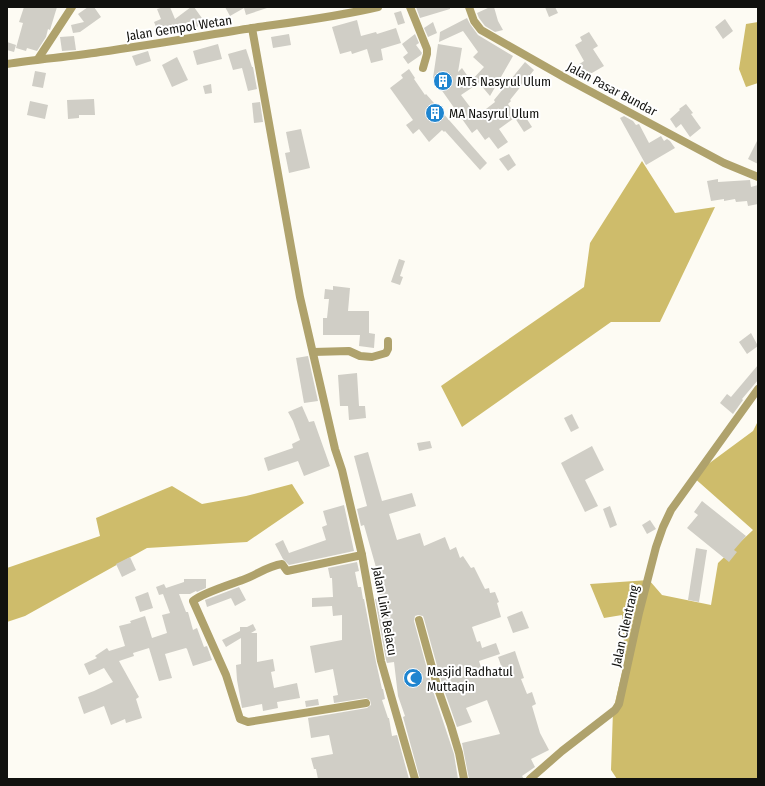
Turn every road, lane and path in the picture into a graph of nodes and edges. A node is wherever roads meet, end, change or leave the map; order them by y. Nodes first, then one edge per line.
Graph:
1 (72, 7) edge
2 (378, 7) edge
3 (410, 7) edge
4 (469, 7) edge
5 (252, 28) junction
6 (38, 59) junction
7 (7, 64) edge
8 (423, 68) dead end
9 (758, 176) edge
10 (388, 341) dead end
11 (312, 352) junction
12 (758, 389) edge
13 (362, 555) junction
14 (419, 620) dead end
15 (366, 703) dead end
16 (415, 779) edge
17 (464, 779) edge
18 (530, 779) edge

1 - 6 street
2 - 5 street, Jalan Gempol Wetan
3 - 8 street
4 - 9 street, Jalan Pasar Bundar
5 - 6 street, Jalan Gempol Wetan
5 - 11 street, Jalan Link Belacu
6 - 7 street, Jalan Gempol Wetan
10 - 11 street
11 - 13 street, Jalan Link Belacu
12 - 18 street, Jalan Cilentrang
13 - 15 street
13 - 16 street, Jalan Link Belacu
14 - 17 street

